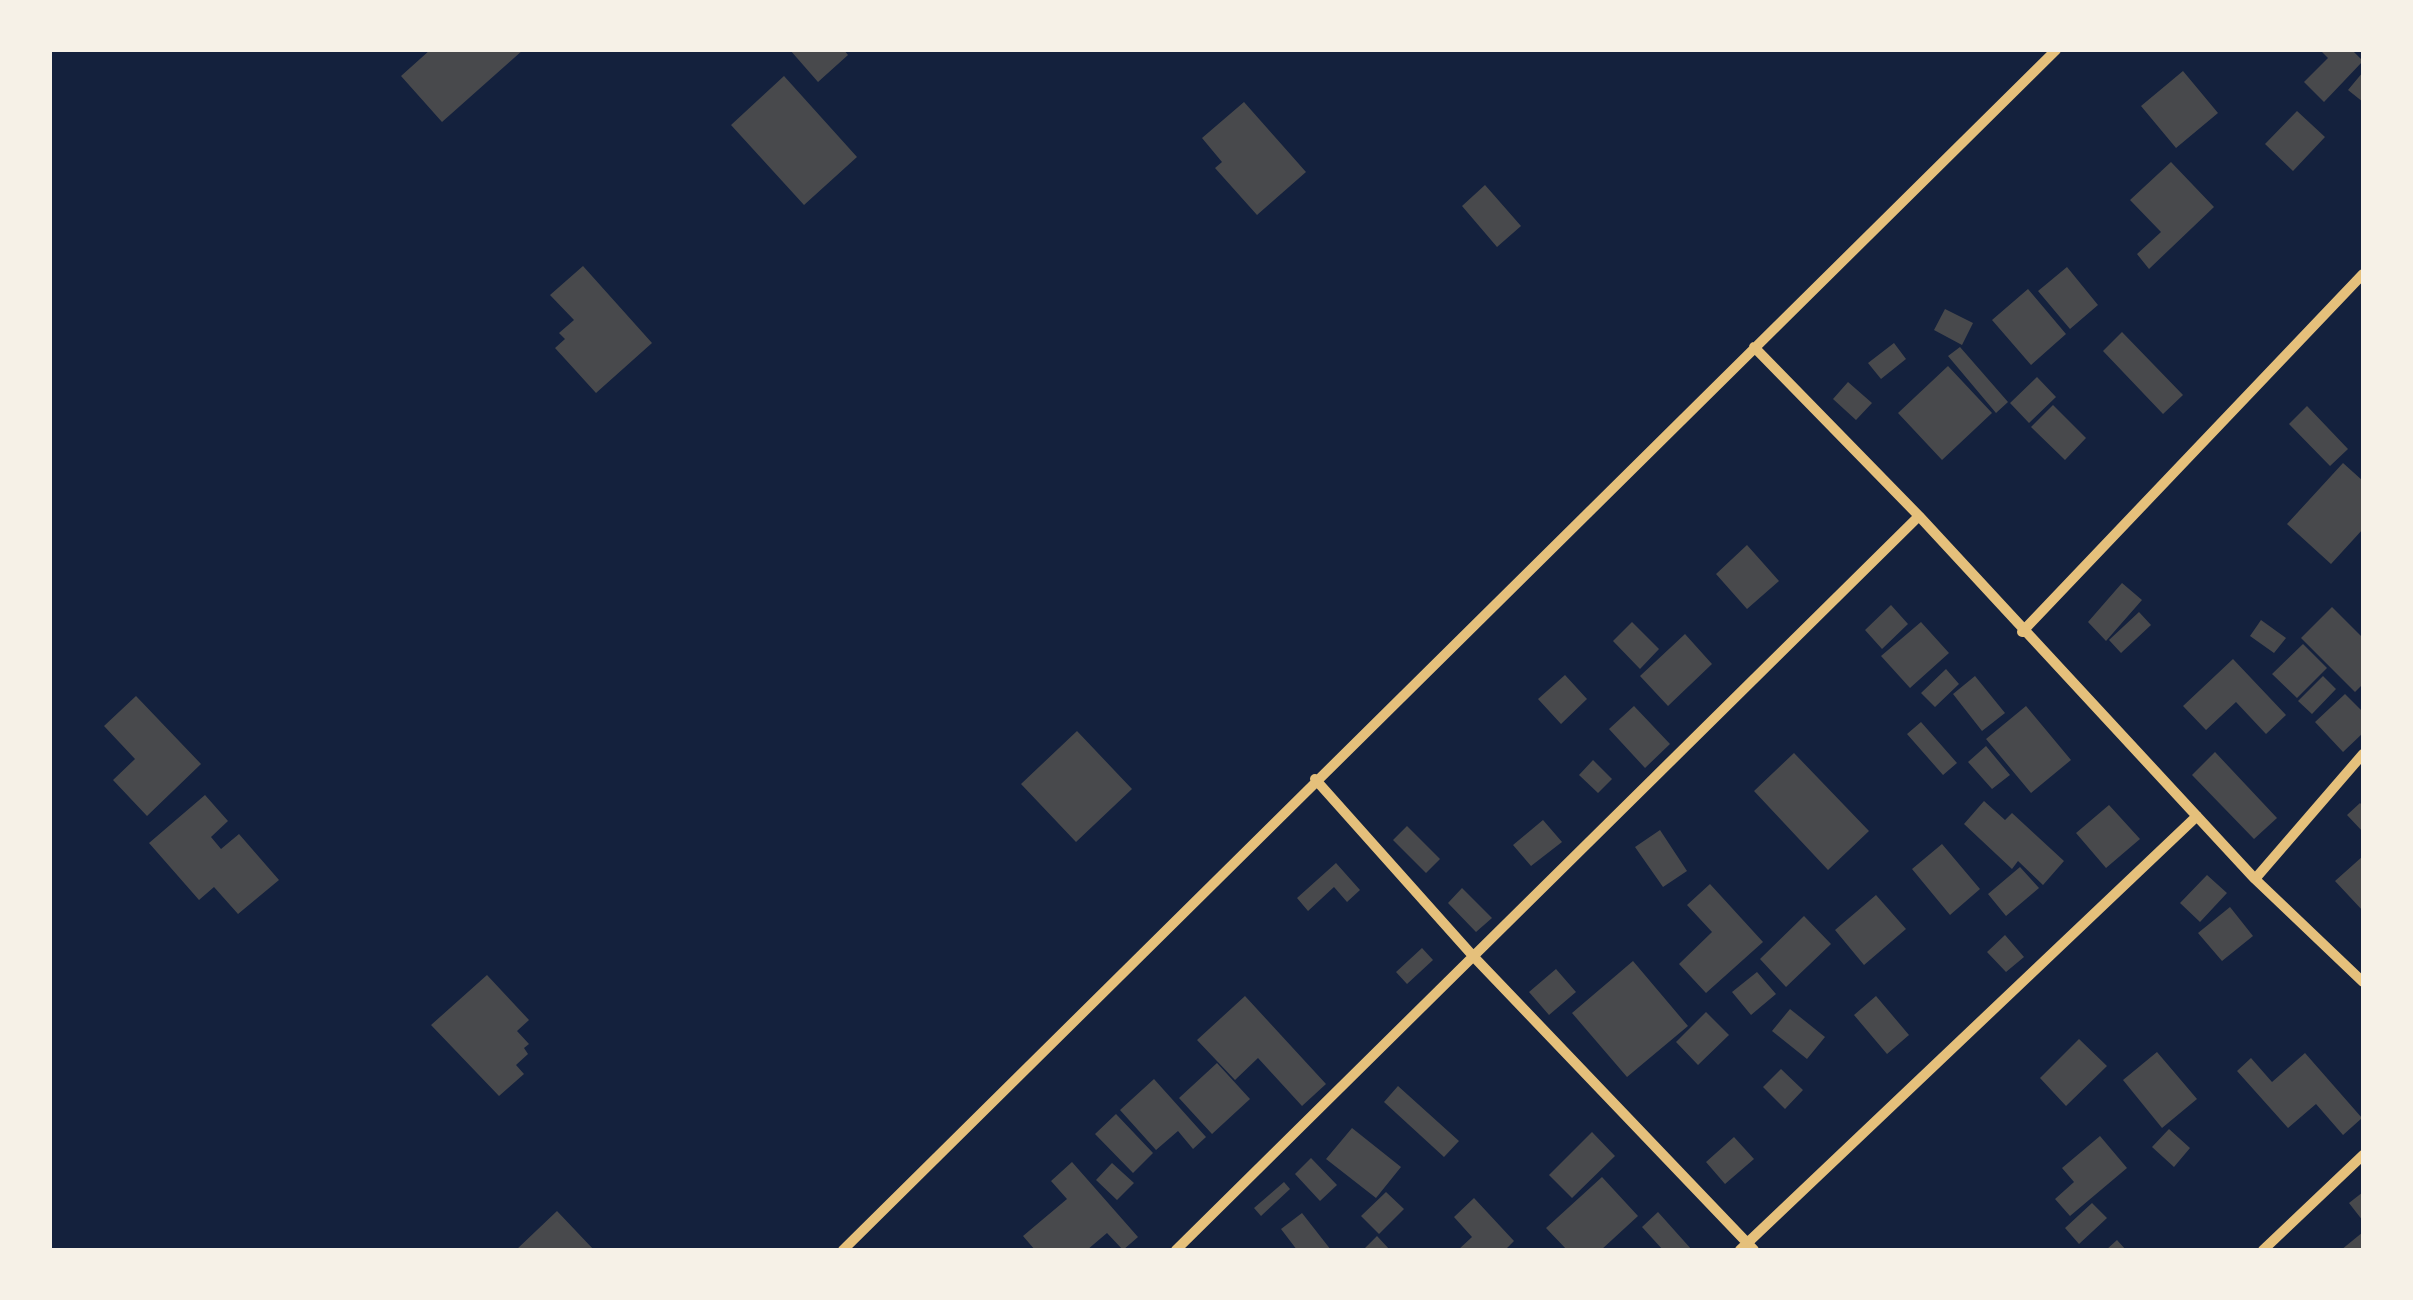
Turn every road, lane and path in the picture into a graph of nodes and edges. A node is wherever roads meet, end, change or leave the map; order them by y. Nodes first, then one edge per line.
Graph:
1 (2056, 50) edge
2 (2363, 274) edge
3 (1754, 347) junction
4 (1919, 516) junction
5 (2022, 632) junction
6 (2363, 754) edge
7 (1314, 779) junction
8 (2197, 816) junction
9 (2255, 879) junction
10 (1474, 956) junction
11 (2363, 982) edge
12 (2363, 1154) edge
13 (1748, 1248) edge
14 (843, 1250) edge
15 (1176, 1250) edge
16 (2264, 1250) edge

1 - 3 street
2 - 5 street
3 - 4 street
3 - 7 street
4 - 5 street
4 - 10 street
5 - 8 street
6 - 9 street
7 - 10 street
7 - 14 street
8 - 9 street
8 - 13 street
9 - 11 street
10 - 13 street
10 - 15 street
12 - 16 street

